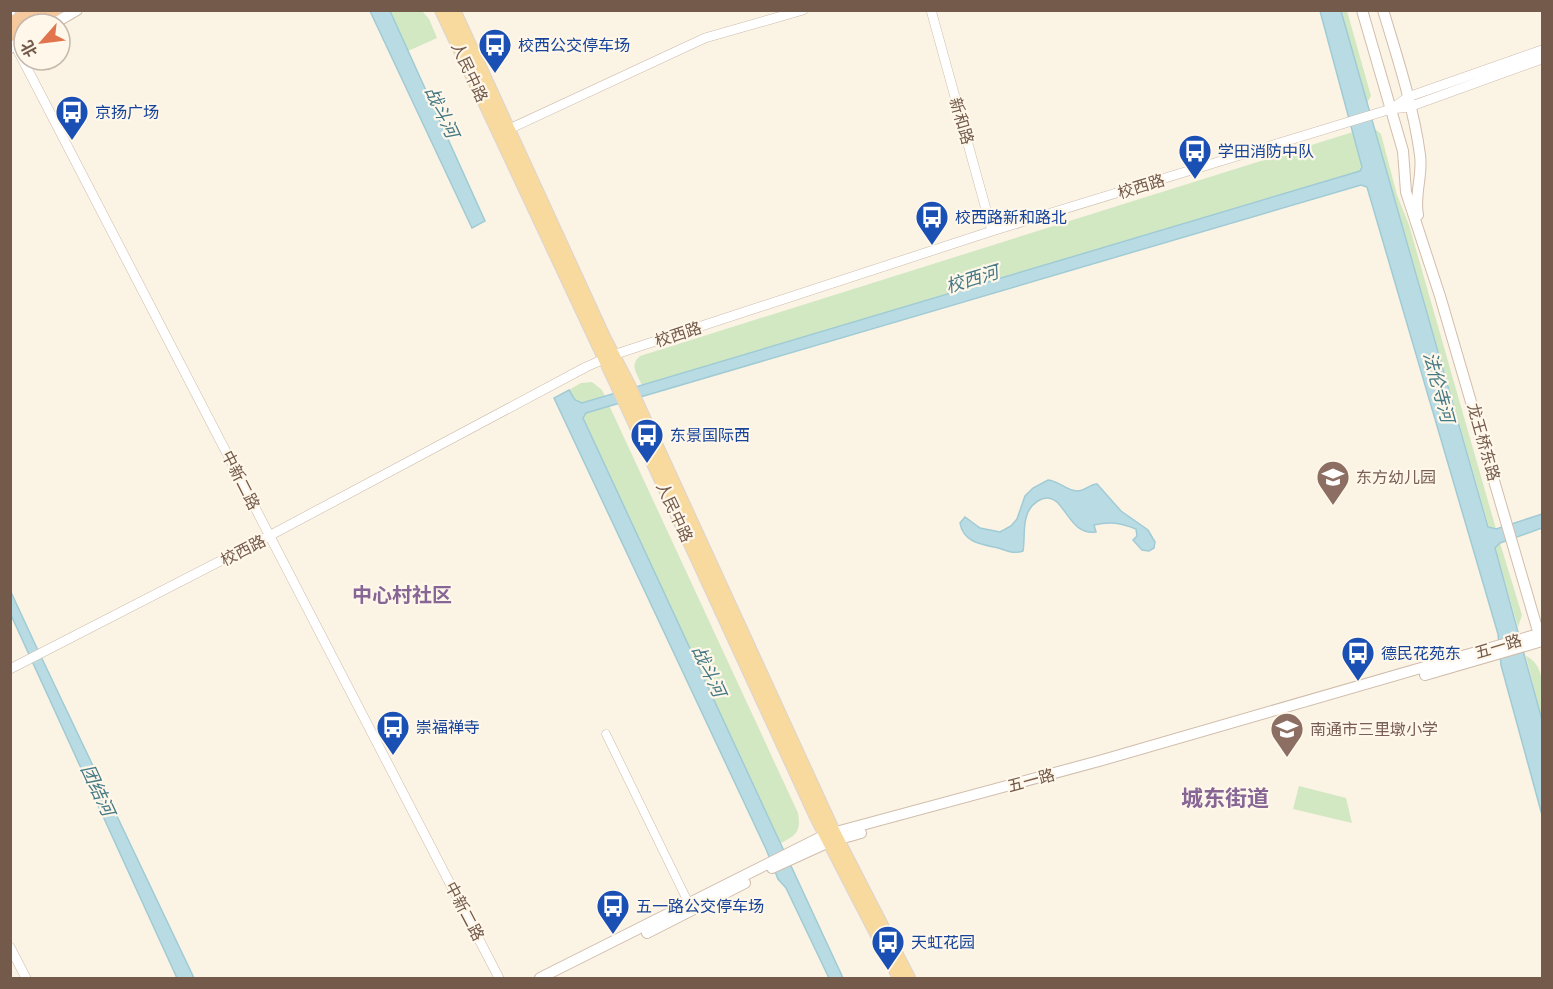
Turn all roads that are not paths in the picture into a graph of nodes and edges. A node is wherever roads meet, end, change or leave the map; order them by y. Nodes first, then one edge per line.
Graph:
1 (34, 10) edge
2 (441, 10) edge
3 (454, 10) edge
4 (803, 10) edge
5 (931, 10) edge
6 (1362, 10) edge
7 (1383, 10) edge
8 (10, 24) edge
9 (1542, 50) edge
10 (1542, 59) edge
11 (30, 72) edge
12 (1408, 102) junction
13 (1391, 109) junction
14 (504, 131) junction
15 (992, 231) junction
16 (1422, 236) junction
17 (608, 357) junction
18 (270, 536) junction
19 (1541, 640) edge
20 (10, 669) edge
21 (606, 734) dead end
22 (831, 837) junction
23 (771, 865) junction
24 (692, 910) junction
25 (10, 946) edge
26 (26, 978) edge
27 (499, 978) edge
28 (540, 978) edge
29 (553, 978) edge
30 (899, 978) edge
31 (909, 978) edge

1 - 8 highway
2 - 14 main road, 人民中路
3 - 14 main road, 人民中路
4 - 14 street
5 - 15 street, 新和路
6 - 13 main road, 龙王桥东路
7 - 12 main road, 龙王桥东路
9 - 12 street, 校西路
10 - 12 street, 校西路
11 - 18 street, 中新二路
12 - 13 street, 校西路
12 - 16 main road, 龙王桥东路
13 - 15 street, 校西路
13 - 16 main road, 龙王桥东路
14 - 17 main road, 人民中路
15 - 17 street, 校西路
16 - 19 main road, 龙王桥东路
17 - 18 street, 校西路
17 - 22 main road, 人民中路
18 - 20 street, 校西路
18 - 27 street, 中新二路
19 - 22 main road, 五一路
21 - 24 street
22 - 23 main road, 五一路
22 - 30 main road, 人民中路
22 - 31 main road, 人民中路
23 - 24 main road, 五一路
23 - 28 main road, 五一路
24 - 29 main road, 五一路
25 - 26 street

